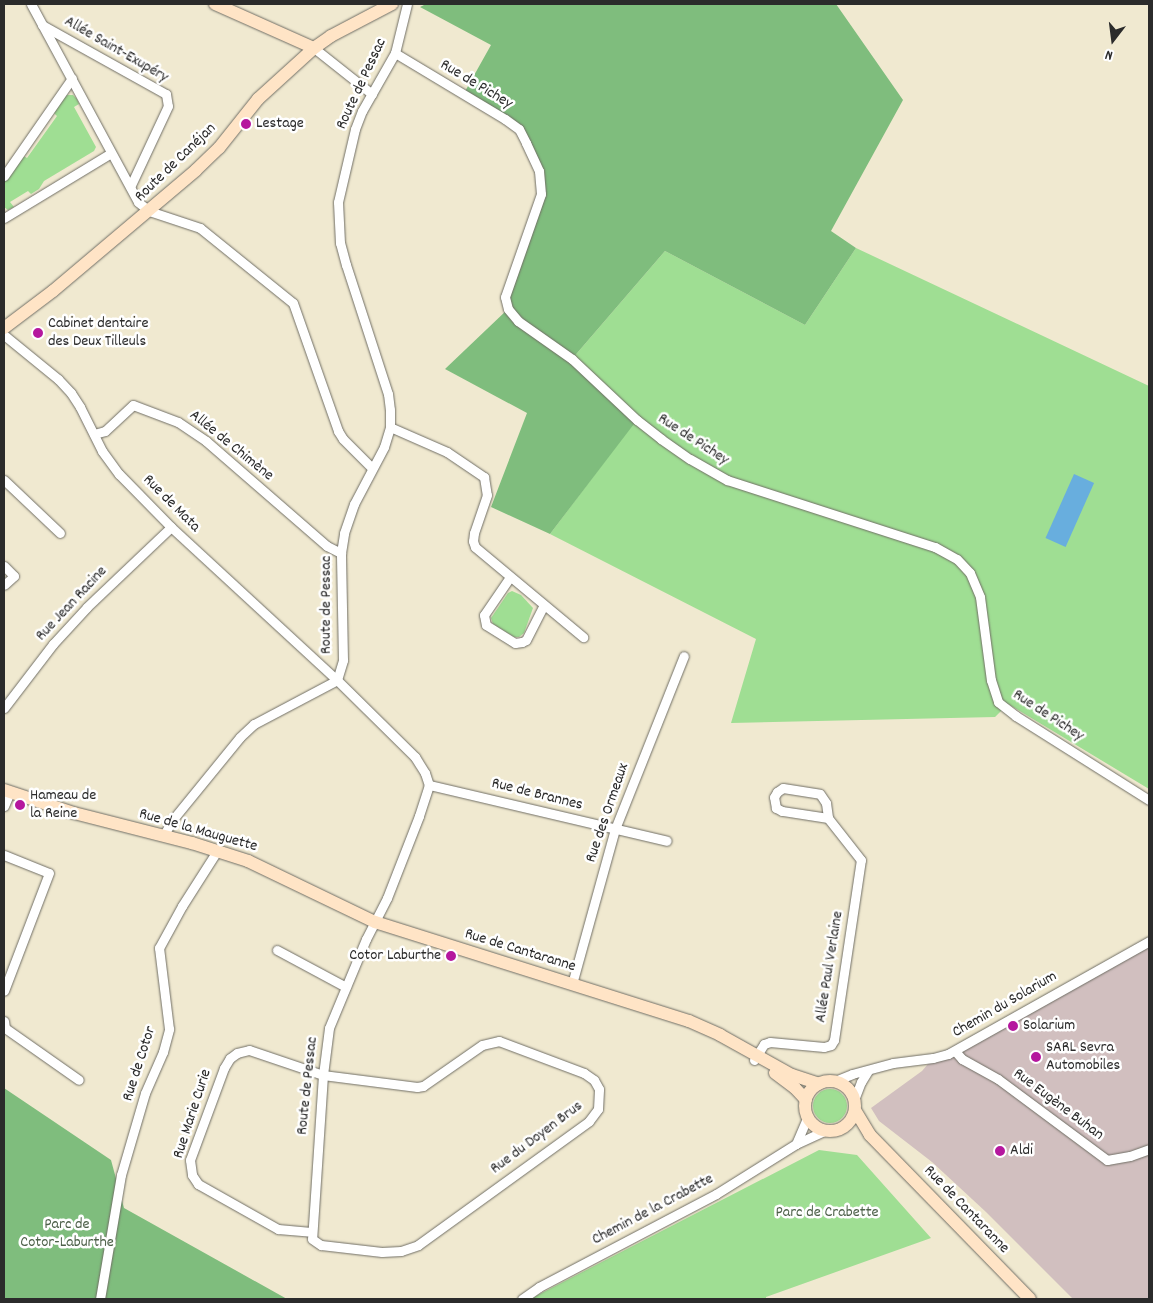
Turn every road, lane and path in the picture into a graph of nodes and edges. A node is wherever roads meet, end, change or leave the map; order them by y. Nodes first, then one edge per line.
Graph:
1 (31, 4) edge
2 (215, 4) edge
3 (392, 4) edge
4 (407, 4) edge
5 (42, 25) junction
6 (314, 48) junction
7 (396, 53) junction
8 (72, 78) junction
9 (372, 94) junction
10 (111, 153) junction
11 (4, 176) edge
12 (130, 187) junction
13 (149, 211) junction
14 (4, 216) edge
15 (4, 328) edge
16 (4, 335) edge
17 (390, 427) junction
18 (94, 434) junction
19 (372, 468) junction
20 (4, 480) edge
21 (171, 528) junction
22 (60, 533) dead end
23 (340, 553) junction
24 (4, 566) edge
25 (510, 577) junction
26 (4, 585) edge
27 (544, 605) junction
28 (583, 637) dead end
29 (684, 656) dead end
30 (337, 680) junction
31 (4, 708) edge
32 (429, 785) junction
33 (7, 791) edge
34 (1149, 800) edge
35 (4, 806) edge
36 (828, 818) junction
37 (615, 829) junction
38 (163, 836) junction
39 (667, 841) dead end
40 (217, 851) junction
41 (4, 855) edge
42 (375, 922) junction
43 (1149, 940) edge
44 (277, 950) dead end
45 (572, 984) junction
46 (346, 987) junction
47 (4, 991) edge
48 (4, 1021) edge
49 (955, 1051) junction
50 (755, 1057) junction
51 (868, 1071) junction
52 (323, 1075) junction
53 (80, 1080) dead end
54 (835, 1082) junction
55 (819, 1084) junction
56 (806, 1100) junction
57 (855, 1105) junction
58 (808, 1116) junction
59 (840, 1128) junction
60 (826, 1130) junction
61 (878, 1143) junction
62 (796, 1144) junction
63 (1149, 1149) edge
64 (312, 1236) junction
65 (100, 1299) edge
66 (522, 1299) edge
67 (1030, 1299) edge

1 - 5 street
2 - 6 street
3 - 6 street, Route de Canéjan
4 - 7 street, Route de Pessac
5 - 8 street
5 - 12 street, Allée Saint-Exupéry
6 - 9 street
6 - 13 street, Route de Canéjan
7 - 9 street, Route de Pessac
7 - 34 street, Rue de Pichey
8 - 10 street
8 - 11 street
9 - 17 street, Route de Pessac
10 - 12 street
10 - 14 street
12 - 13 street
13 - 15 street, Route de Canéjan
13 - 19 street
16 - 18 street, Rue de Mata
17 - 19 street, Route de Pessac
17 - 25 street
18 - 21 street, Rue de Mata
18 - 23 street, Allée de Chimène
19 - 23 street, Route de Pessac
20 - 22 street
21 - 30 street, Rue de Mata
21 - 31 street, Rue Jean Racine
23 - 30 street, Route de Pessac
24 - 26 street
25 - 27 street
25 - 27 street
27 - 28 street
29 - 37 street, Rue des Ormeaux
30 - 32 street
30 - 38 street
32 - 37 street, Rue de Brannes
32 - 42 street, Route de Pessac
33 - 35 street
33 - 38 street, Rue de la Mauguette
36 - 36 street, Allée Paul Verlaine
36 - 50 street, Allée Paul Verlaine
37 - 39 street, Rue de Brannes
37 - 45 street, Rue des Ormeaux
38 - 40 street, Rue de la Mauguette
40 - 42 street, Rue de la Mauguette
40 - 65 street, Rue de Cotor
41 - 47 street
42 - 45 street, Rue de Cantaranne
42 - 46 street, Route de Pessac
43 - 49 street, Chemin du Solarium
44 - 46 street
45 - 50 street, Rue de Cantaranne
46 - 52 street, Route de Pessac
48 - 53 street
49 - 51 street, Chemin du Solarium
49 - 63 street, Rue Eugène Buhan
50 - 55 street, Rue de Cantaranne
50 - 56 street, Rue de Cantaranne
51 - 54 street, Chemin du Solarium
51 - 57 street
52 - 64 street, Route de Pessac
52 - 64 street, Rue Marie Curie
52 - 64 street, Rue du Doyen Brus
54 - 55 street
54 - 57 street
55 - 56 street
56 - 58 street
57 - 59 street
57 - 61 street, Rue de Cantaranne
58 - 60 street
58 - 62 street
59 - 60 street
59 - 61 street, Rue de Cantaranne
60 - 62 street, Chemin de la Crabette
61 - 67 street, Rue de Cantaranne
62 - 66 street, Chemin de la Crabette

